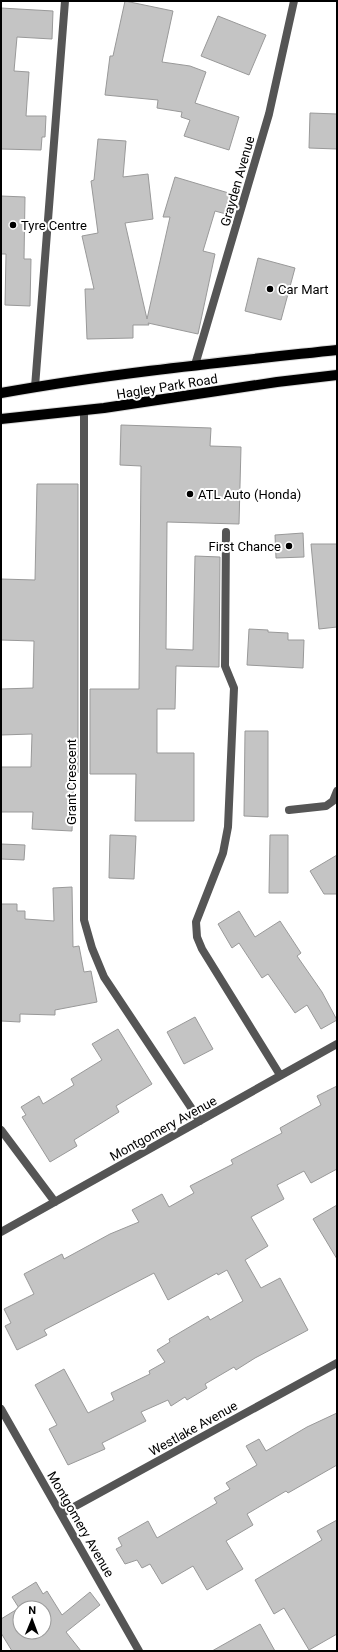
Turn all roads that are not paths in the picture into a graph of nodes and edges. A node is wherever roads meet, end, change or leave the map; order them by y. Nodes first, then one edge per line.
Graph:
1 (65, 1) edge
2 (294, 1) edge
3 (337, 350) edge
4 (195, 365) junction
5 (337, 375) edge
6 (35, 387) junction
7 (1, 393) edge
8 (84, 411) junction
9 (1, 419) edge
10 (226, 532) dead end
11 (337, 791) edge
12 (289, 810) dead end
13 (337, 1044) edge
14 (280, 1075) junction
15 (200, 1121) junction
16 (1, 1130) edge
17 (55, 1202) junction
18 (1, 1232) edge
19 (337, 1363) edge
20 (1, 1409) edge
21 (61, 1514) junction
22 (139, 1651) edge

1 - 6 street
2 - 4 street, Grayden Avenue
3 - 4 main road, Hagley Park Road
4 - 6 main road, Hagley Park Road
5 - 8 main road, Hagley Park Road
6 - 7 main road, Hagley Park Road
8 - 9 main road, Hagley Park Road
8 - 15 street, Grant Crescent
10 - 14 street
11 - 12 street
13 - 14 street, Montgomery Avenue
14 - 15 street, Montgomery Avenue
15 - 17 street, Montgomery Avenue
16 - 17 street
17 - 18 street, Montgomery Avenue
19 - 21 street, Westlake Avenue
20 - 21 street, Montgomery Avenue
21 - 22 street, Montgomery Avenue

